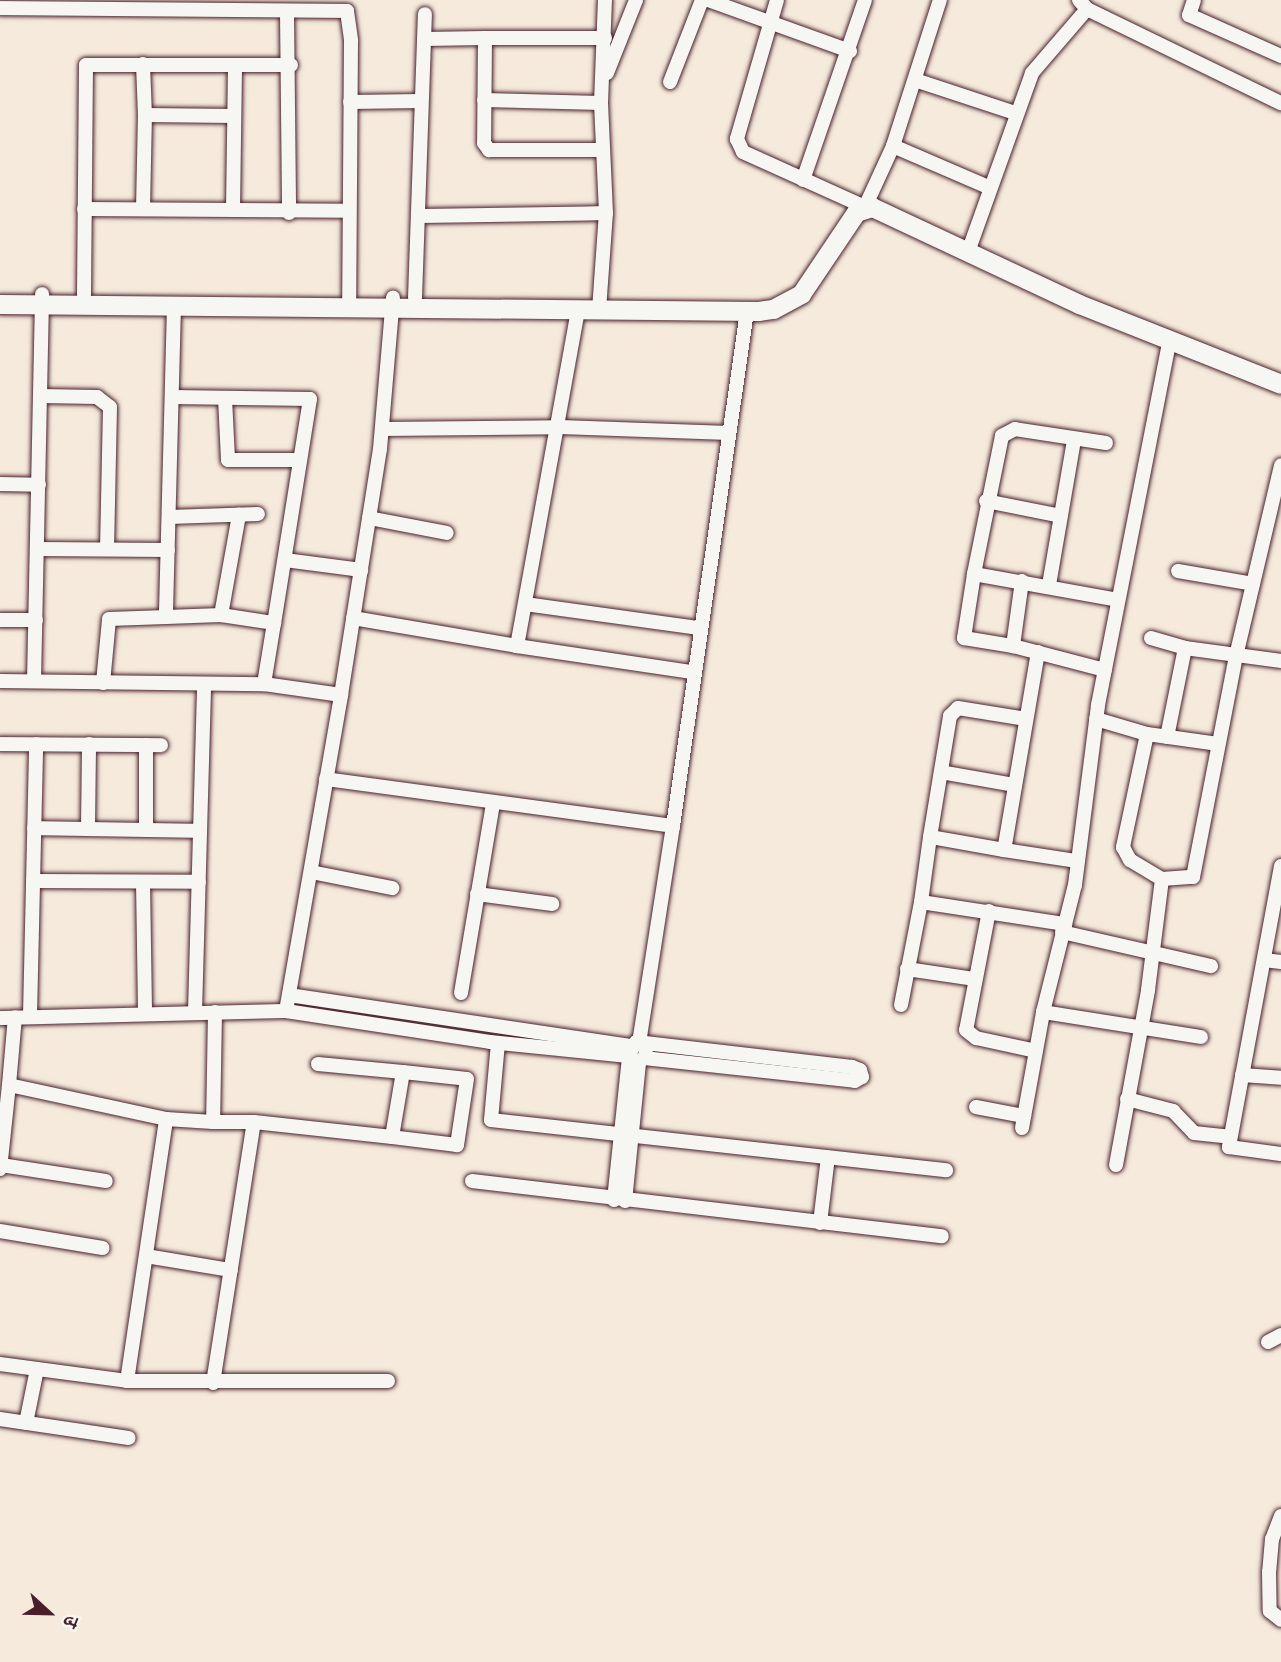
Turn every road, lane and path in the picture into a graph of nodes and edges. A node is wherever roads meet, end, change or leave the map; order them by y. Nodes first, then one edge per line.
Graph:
1 (605, 0) edge
2 (636, 0) edge
3 (702, 0) edge
4 (708, 0) edge
5 (776, 0) edge
6 (865, 0) edge
7 (940, 0) edge
8 (1194, 0) edge
9 (83, 4) edge
10 (345, 5) edge
11 (1090, 5) edge
12 (0, 8) edge
13 (287, 12) junction
14 (425, 15) dead end
15 (769, 25) junction
16 (485, 38) junction
17 (605, 38) junction
18 (424, 39) junction
19 (850, 51) junction
20 (1281, 56) edge
21 (143, 64) junction
22 (235, 65) junction
23 (291, 65) junction
24 (604, 80) junction
25 (915, 80) junction
26 (670, 82) dead end
27 (484, 100) junction
28 (421, 101) junction
29 (350, 102) junction
30 (601, 103) junction
31 (1281, 103) edge
32 (1015, 113) junction
33 (145, 115) junction
34 (234, 116) junction
35 (893, 146) junction
36 (603, 150) junction
37 (803, 180) junction
38 (988, 187) junction
39 (865, 206) junction
40 (84, 209) junction
41 (143, 209) junction
42 (233, 210) junction
43 (349, 211) junction
44 (289, 213) junction
45 (606, 213) junction
46 (421, 216) junction
47 (968, 252) junction
48 (0, 294) edge
49 (84, 295) junction
50 (349, 298) junction
51 (415, 298) junction
52 (42, 299) junction
53 (785, 302) junction
54 (393, 303) junction
55 (0, 304) edge
56 (600, 304) junction
57 (174, 306) junction
58 (578, 310) junction
59 (747, 311) junction
60 (1169, 342) junction
61 (1281, 384) edge
62 (41, 396) junction
63 (172, 397) junction
64 (225, 398) junction
65 (560, 426) junction
66 (382, 429) junction
67 (729, 433) junction
68 (1074, 440) junction
69 (1106, 443) dead end
70 (300, 460) junction
71 (1281, 465) edge
72 (0, 484) edge
73 (39, 485) junction
74 (986, 501) junction
75 (239, 514) junction
76 (258, 514) dead end
77 (1060, 516) junction
78 (169, 517) junction
79 (369, 518) junction
80 (447, 533) dead end
81 (37, 549) junction
82 (107, 549) junction
83 (168, 550) junction
84 (285, 560) junction
85 (361, 570) junction
86 (1178, 570) dead end
87 (974, 574) junction
88 (1022, 580) junction
89 (1253, 584) junction
90 (1049, 585) junction
91 (1118, 600) junction
92 (525, 604) junction
93 (221, 615) junction
94 (166, 617) junction
95 (352, 618) junction
96 (0, 620) edge
97 (36, 620) junction
98 (274, 623) junction
99 (698, 628) junction
100 (1151, 638) dead end
101 (517, 646) junction
102 (1013, 646) junction
103 (1185, 648) junction
104 (1038, 652) junction
105 (1236, 656) junction
106 (1281, 661) edge
107 (1105, 670) junction
108 (692, 672) junction
109 (0, 681) edge
110 (34, 681) junction
111 (103, 682) junction
112 (204, 684) junction
113 (264, 684) junction
114 (341, 695) junction
115 (1026, 719) junction
116 (1096, 719) junction
117 (1147, 734) junction
118 (1167, 737) junction
119 (0, 744) edge
120 (36, 744) junction
121 (89, 744) junction
122 (1218, 744) junction
123 (146, 745) junction
124 (162, 745) dead end
125 (941, 772) junction
126 (326, 779) junction
127 (1014, 785) junction
128 (493, 803) junction
129 (673, 826) junction
130 (34, 828) junction
131 (88, 829) junction
132 (146, 830) junction
133 (200, 831) junction
134 (930, 836) junction
135 (1004, 849) junction
136 (1077, 861) junction
137 (1281, 866) edge
138 (310, 872) junction
139 (1162, 879) junction
140 (33, 881) junction
141 (143, 882) junction
142 (199, 882) junction
143 (392, 888) dead end
144 (477, 894) junction
145 (921, 902) junction
146 (552, 904) dead end
147 (989, 911) junction
148 (1063, 928) junction
149 (1153, 950) junction
150 (1264, 960) junction
151 (1281, 962) edge
152 (1211, 965) dead end
153 (907, 969) junction
154 (975, 979) junction
155 (461, 993) dead end
156 (289, 995) junction
157 (901, 1005) dead end
158 (286, 1011) junction
159 (145, 1012) junction
160 (195, 1012) junction
161 (215, 1012) junction
162 (1043, 1012) junction
163 (23, 1016) junction
164 (0, 1018) edge
165 (1141, 1026) junction
166 (1201, 1037) dead end
167 (498, 1043) junction
168 (1036, 1051) junction
169 (636, 1053) junction
170 (318, 1064) dead end
171 (798, 1069) dead end
172 (403, 1072) junction
173 (1242, 1075) junction
174 (1281, 1078) edge
175 (9, 1085) junction
176 (1127, 1099) junction
177 (976, 1107) dead end
178 (166, 1119) junction
179 (213, 1122) junction
180 (254, 1122) junction
181 (626, 1135) junction
182 (392, 1137) junction
183 (1230, 1137) junction
184 (1281, 1154) edge
185 (828, 1157) junction
186 (1116, 1165) dead end
187 (0, 1167) edge
188 (946, 1170) dead end
189 (106, 1181) dead end
190 (472, 1181) dead end
191 (620, 1201) junction
192 (820, 1223) junction
193 (0, 1231) edge
194 (942, 1236) dead end
195 (103, 1248) dead end
196 (146, 1256) junction
197 (231, 1270) junction
198 (0, 1364) edge
199 (37, 1369) junction
200 (127, 1381) junction
201 (388, 1381) dead end
202 (213, 1383) junction
203 (0, 1419) edge
204 (26, 1423) junction
205 (129, 1438) dead end
206 (1281, 1516) edge
207 (1281, 1620) edge

1 - 17 street
2 - 24 street
3 - 26 street
4 - 15 street
5 - 15 street
6 - 19 street
7 - 25 street
8 - 20 street
9 - 12 street
9 - 13 street
10 - 13 street
10 - 29 street
11 - 31 street
11 - 32 street
13 - 23 street
14 - 18 street
15 - 19 street
15 - 37 street
16 - 17 street
16 - 18 street
16 - 27 street
17 - 24 street
18 - 28 street
19 - 37 street
21 - 22 street
21 - 33 street
21 - 40 street
22 - 23 street
22 - 34 street
23 - 44 street
24 - 30 street
25 - 32 street
25 - 35 street
27 - 30 street
27 - 36 street
28 - 29 street
28 - 46 street
29 - 43 street
30 - 36 street
32 - 38 street
33 - 34 street
33 - 41 street
34 - 42 street
35 - 38 street
35 - 39 street
36 - 45 street
37 - 39 street
38 - 47 street
39 - 47 street
39 - 53 street
40 - 41 street
40 - 49 street
41 - 42 street
42 - 44 street
43 - 44 street
43 - 50 street
45 - 46 street
45 - 56 street
46 - 51 street
47 - 60 street
48 - 52 street
49 - 50 street
49 - 52 street
50 - 54 street
51 - 54 street
51 - 56 street
52 - 55 street
52 - 57 street
52 - 62 street
53 - 56 street
53 - 59 street
54 - 57 street
54 - 58 street
54 - 66 street
56 - 58 street
56 - 59 street
57 - 63 street
58 - 65 street
59 - 67 street
60 - 61 street
60 - 91 street
62 - 73 street
62 - 82 street
63 - 64 street
63 - 78 street
64 - 70 street
64 - 70 street
65 - 66 street
65 - 67 street
65 - 92 street
66 - 79 street
67 - 99 street
68 - 69 street
68 - 74 street
68 - 77 street
70 - 84 street
71 - 89 street
72 - 73 street
73 - 81 street
74 - 77 street
74 - 87 street
75 - 76 street
75 - 78 street
75 - 93 street
77 - 90 street
78 - 83 street
79 - 80 street
79 - 85 street
81 - 82 street
81 - 97 street
82 - 83 street
83 - 94 street
84 - 85 street
84 - 98 street
85 - 95 street
86 - 89 street
87 - 88 street
87 - 102 street
88 - 90 street
88 - 102 street
89 - 105 street
90 - 91 street
91 - 107 street
92 - 99 street
92 - 101 street
93 - 94 street
93 - 98 street
94 - 111 street
95 - 101 street
95 - 114 street
96 - 97 street
97 - 110 street
98 - 113 street
99 - 108 street
100 - 103 street
101 - 108 street
102 - 104 street
103 - 105 street
103 - 118 street
104 - 107 street
104 - 115 street
105 - 106 street
105 - 122 street
107 - 116 street
108 - 129 street
109 - 110 street
110 - 111 street
111 - 112 street
112 - 113 street
112 - 133 street
113 - 114 street
114 - 126 street
115 - 125 street
115 - 127 street
116 - 117 street
116 - 136 street
117 - 118 street
117 - 139 street
118 - 122 street
119 - 120 street
120 - 121 street
120 - 130 street
121 - 123 street
121 - 131 street
122 - 139 street
123 - 124 street
123 - 132 street
125 - 127 street
125 - 134 street
126 - 128 street
126 - 138 street
127 - 135 street
128 - 129 street
128 - 144 street
129 - 169 street
130 - 131 street
130 - 140 street
131 - 132 street
132 - 133 street
133 - 142 street
134 - 135 street
134 - 145 street
135 - 136 street
136 - 148 street
137 - 150 street
138 - 143 street
138 - 156 street
139 - 149 street
140 - 141 street
140 - 163 street
141 - 142 street
141 - 159 street
142 - 160 street
144 - 146 street
144 - 155 street
145 - 147 street
145 - 153 street
147 - 148 street
147 - 154 street
148 - 149 street
148 - 162 street
149 - 152 street
149 - 165 street
150 - 151 street
150 - 173 street
153 - 154 street
153 - 157 street
154 - 168 street
156 - 158 street
156 - 169 street
158 - 161 street
158 - 167 street
159 - 160 street
159 - 163 street
160 - 161 street
161 - 179 street
162 - 165 street
162 - 168 street
163 - 164 street
163 - 175 street
165 - 166 street
165 - 176 street
167 - 169 street
167 - 181 street
168 - 177 street
169 - 171 street
169 - 181 street
170 - 172 street
172 - 182 street
172 - 182 street
173 - 174 street
173 - 183 street
175 - 178 street
175 - 187 street
176 - 183 street
176 - 186 street
178 - 179 street
178 - 196 street
179 - 180 street
180 - 182 street
180 - 197 street
181 - 185 street
181 - 191 street
183 - 184 street
185 - 188 street
185 - 192 street
187 - 189 street
190 - 191 street
191 - 192 street
192 - 194 street
193 - 195 street
196 - 197 street
196 - 200 street
197 - 202 street
198 - 199 street
199 - 200 street
199 - 204 street
200 - 202 street
201 - 202 street
203 - 204 street
204 - 205 street
206 - 207 street

